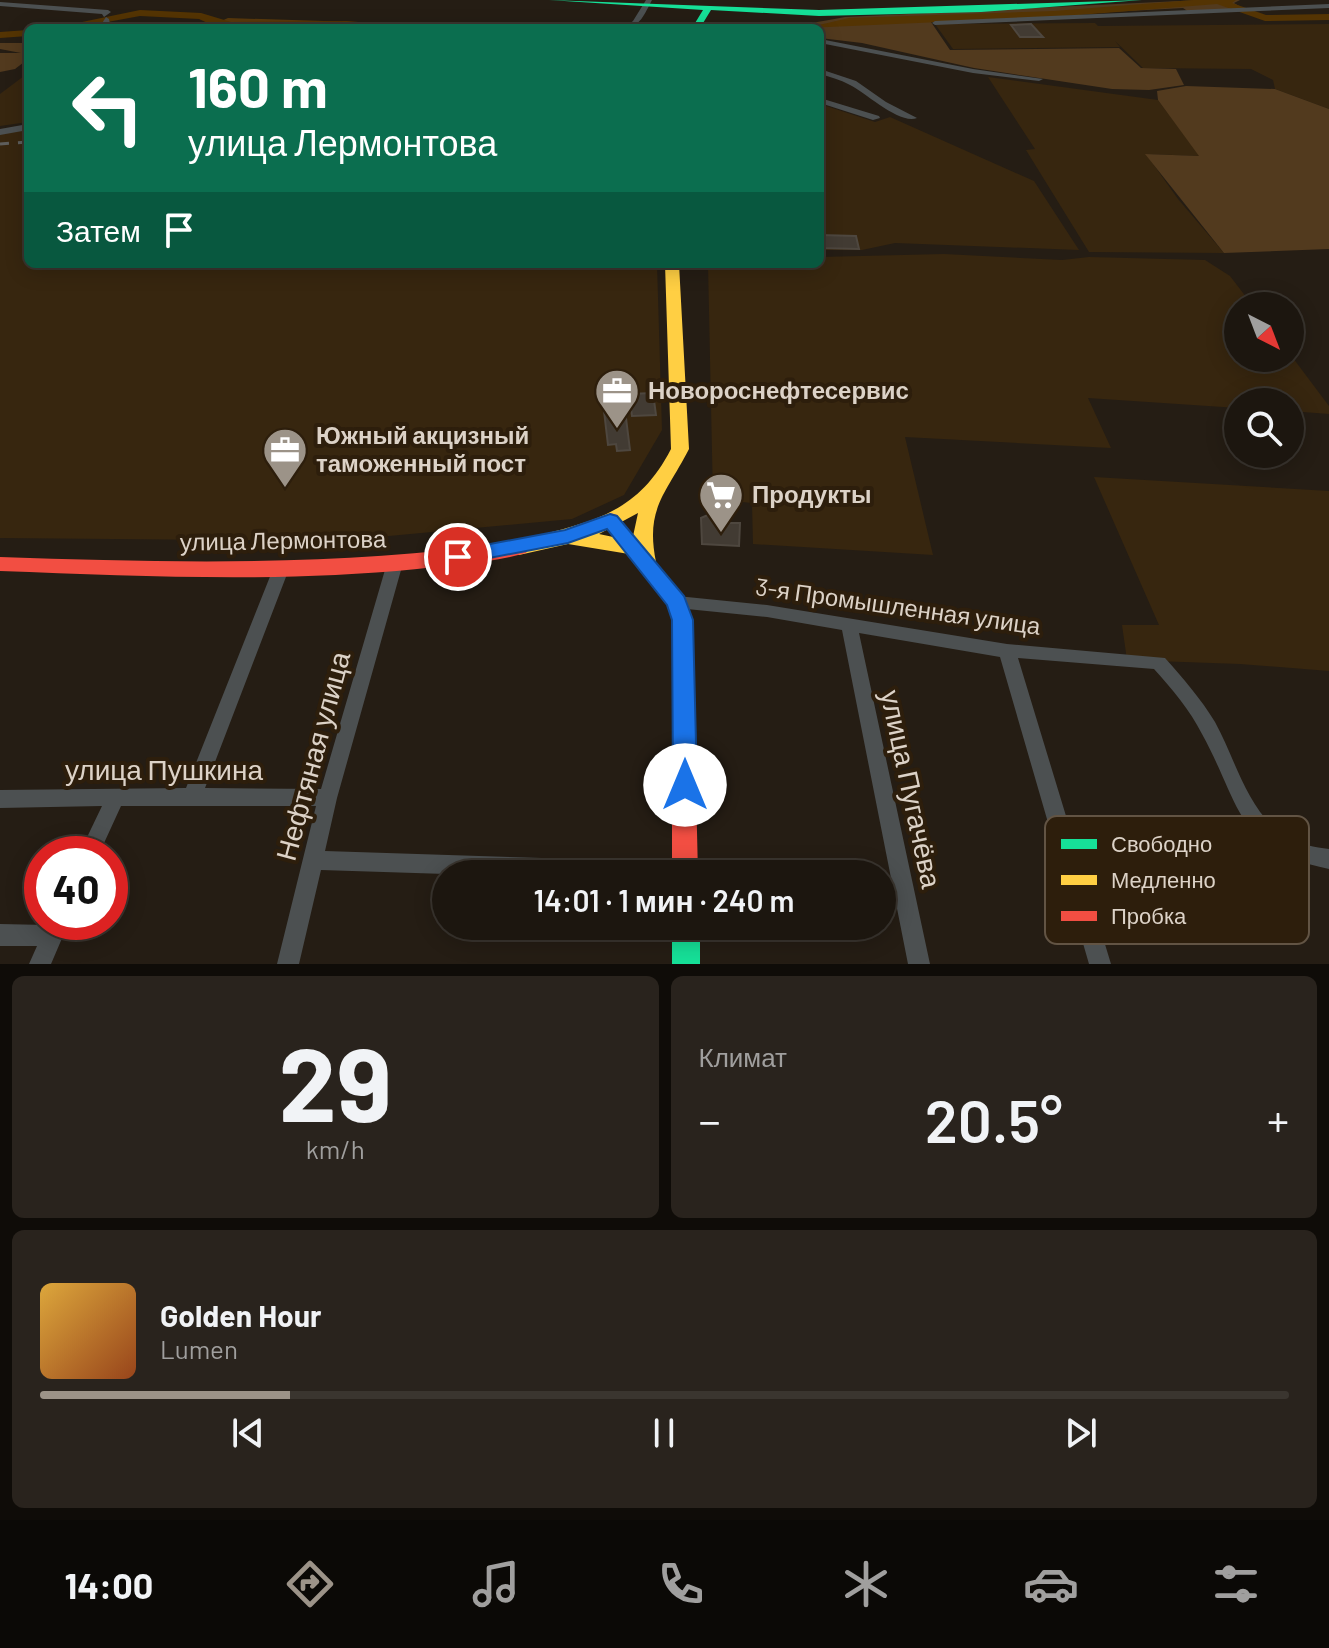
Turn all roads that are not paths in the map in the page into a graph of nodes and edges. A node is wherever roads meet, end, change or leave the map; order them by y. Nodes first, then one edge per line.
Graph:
1 (108, 0) edge
2 (553, 0) edge
3 (1138, 0) edge
4 (1270, 0) edge
5 (648, 2) edge
6 (687, 3) edge
7 (0, 4) edge
8 (884, 6) edge
9 (1329, 6) edge
10 (709, 7) junction
11 (1284, 8) junction
12 (87, 9) junction
13 (935, 23) dead end
14 (107, 24) edge
15 (633, 24) edge
16 (699, 24) edge
17 (824, 42) edge
18 (824, 72) edge
19 (1039, 79) dead end
20 (824, 101) edge
21 (876, 118) dead end
22 (913, 118) dead end
23 (24, 128) edge
24 (0, 132) edge
25 (672, 268) edge
26 (653, 492) junction
27 (610, 520) junction
28 (568, 537) junction
29 (640, 555) junction
30 (395, 563) junction
31 (0, 564) edge
32 (281, 569) junction
33 (677, 602) junction
34 (849, 626) junction
35 (1007, 651) junction
36 (192, 796) junction
37 (115, 798) junction
38 (328, 798) junction
39 (0, 799) edge
40 (1056, 816) edge
41 (1253, 816) edge
42 (97, 836) edge
43 (1309, 854) edge
44 (1329, 859) edge
45 (315, 860) junction
46 (685, 860) edge
47 (432, 864) edge
48 (24, 932) edge
49 (0, 935) edge
50 (51, 940) edge
51 (686, 940) edge
52 (1094, 944) edge
53 (40, 964) edge
54 (288, 964) edge
55 (686, 964) edge
56 (919, 964) edge
57 (1100, 964) edge

1 - 12 street
2 - 5 main road
3 - 8 main road
4 - 11 street
5 - 6 main road
5 - 15 street
6 - 10 main road
7 - 12 street
8 - 10 main road
9 - 11 street
10 - 16 main road
11 - 13 street
12 - 14 street
17 - 19 street
18 - 22 street
20 - 21 street
23 - 24 street
25 - 26 main road
26 - 27 main road, улица Лермонтова
26 - 29 main road
27 - 28 main road, улица Лермонтова
27 - 29 main road
28 - 29 main road
28 - 30 main road, улица Лермонтова
29 - 33 main road
30 - 32 main road, улица Лермонтова
30 - 38 street, Нефтяная улица
31 - 32 main road, улица Лермонтова
32 - 36 street
33 - 34 street, 3-я Промышленная улица
33 - 46 main road
34 - 35 street, 3-я Промышленная улица
34 - 56 street, улица Пугачёва
35 - 40 street
35 - 41 street, 3-я Промышленная улица
36 - 37 street, улица Пушкина
36 - 38 street, улица Пушкина
37 - 39 street, улица Пушкина
37 - 42 street
38 - 45 street, Нефтяная улица
43 - 44 street, 3-я Промышленная улица
45 - 47 street
45 - 54 street, Нефтяная улица
48 - 49 street
50 - 53 street
51 - 55 main road
52 - 57 street

